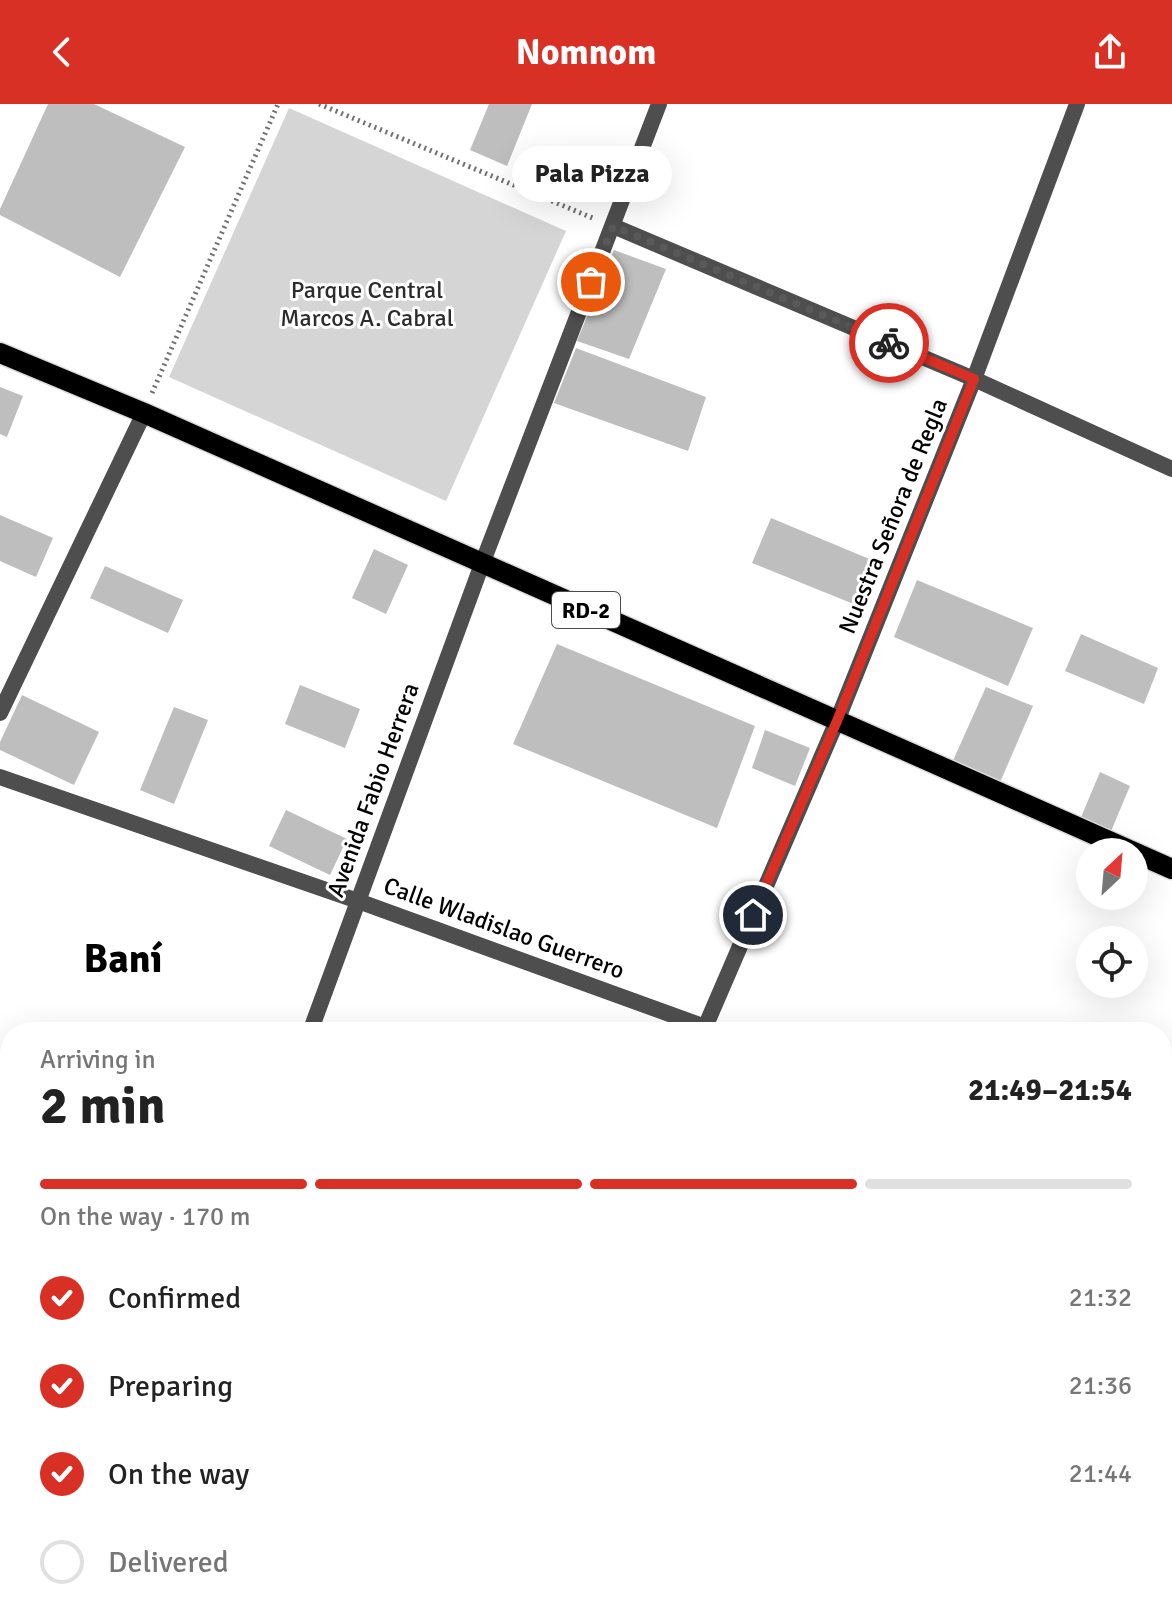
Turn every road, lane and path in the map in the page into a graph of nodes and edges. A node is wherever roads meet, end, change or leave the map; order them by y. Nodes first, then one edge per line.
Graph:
1 (278, 104) edge
2 (319, 104) edge
3 (659, 104) edge
4 (1077, 104) edge
5 (613, 226) junction
6 (0, 353) edge
7 (974, 379) junction
8 (144, 413) junction
9 (1172, 469) edge
10 (482, 564) junction
11 (0, 713) edge
12 (837, 721) junction
13 (0, 777) edge
14 (1172, 869) edge
15 (358, 901) junction
16 (314, 1022) edge
17 (687, 1022) edge
18 (712, 1022) edge

1 - 8 path
2 - 5 path
3 - 5 street, Avenida Fabio Herrera
4 - 7 street, Nuestra Señora de Regla
5 - 7 street
5 - 10 street, Avenida Fabio Herrera
6 - 8 main road, RD-2
7 - 9 street
7 - 12 street, Nuestra Señora de Regla
8 - 10 main road, RD-2
8 - 11 street
10 - 12 main road, RD-2
10 - 15 street, Avenida Fabio Herrera
12 - 14 main road, RD-2
12 - 18 street, Nuestra Señora de Regla
13 - 15 street, Calle Wladislao Guerrero
15 - 16 street, Avenida Fabio Herrera
15 - 17 street, Calle Wladislao Guerrero

